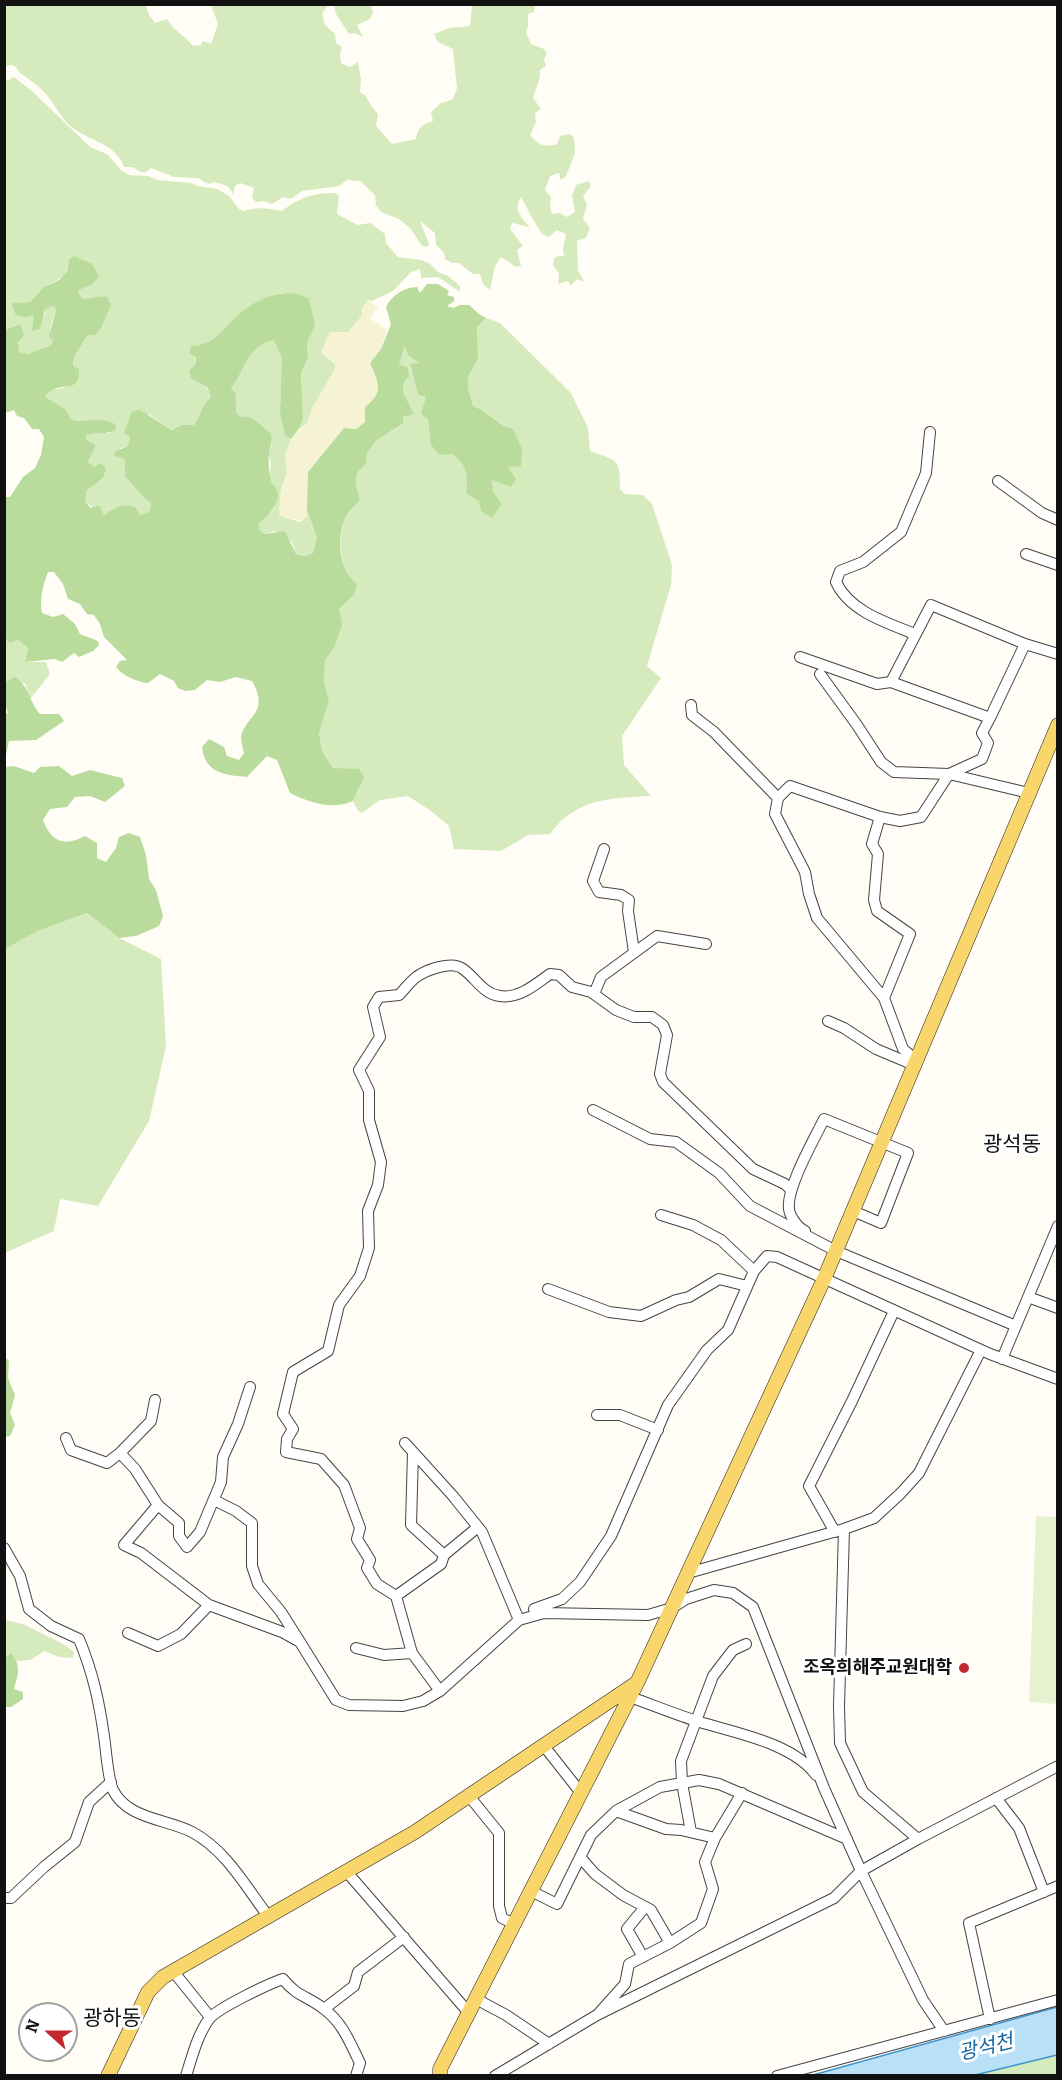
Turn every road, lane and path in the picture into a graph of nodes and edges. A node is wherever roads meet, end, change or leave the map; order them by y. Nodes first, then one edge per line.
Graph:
1 (930, 432) dead end
2 (998, 481) dead end
3 (1058, 520) edge
4 (1026, 554) dead end
5 (1058, 565) edge
6 (915, 634) junction
7 (1025, 644) junction
8 (1058, 654) edge
9 (800, 657) dead end
10 (820, 674) dead end
11 (891, 682) junction
12 (690, 705) dead end
13 (990, 718) junction
14 (1058, 725) edge
15 (949, 774) junction
16 (1029, 793) junction
17 (778, 798) junction
18 (880, 817) junction
19 (604, 849) dead end
20 (706, 944) dead end
21 (634, 952) junction
22 (594, 994) junction
23 (884, 998) junction
24 (828, 1022) dead end
25 (915, 1062) junction
26 (593, 1110) dead end
27 (881, 1144) junction
28 (791, 1190) junction
29 (853, 1211) junction
30 (661, 1215) dead end
31 (1058, 1226) edge
32 (837, 1248) junction
33 (754, 1271) junction
34 (824, 1279) junction
35 (747, 1286) junction
36 (548, 1289) dead end
37 (1028, 1297) junction
38 (1058, 1308) edge
39 (894, 1311) junction
40 (1016, 1326) junction
41 (981, 1350) junction
42 (1002, 1359) junction
43 (1058, 1379) edge
44 (250, 1387) dead end
45 (155, 1400) dead end
46 (597, 1415) dead end
47 (658, 1430) junction
48 (66, 1438) dead end
49 (405, 1443) dead end
50 (413, 1452) junction
51 (120, 1453) junction
52 (214, 1500) junction
53 (159, 1504) junction
54 (478, 1527) junction
55 (840, 1530) junction
56 (4, 1548) edge
57 (444, 1555) junction
58 (688, 1573) junction
59 (396, 1596) junction
60 (209, 1605) junction
61 (672, 1608) junction
62 (518, 1618) junction
63 (128, 1633) dead end
64 (300, 1642) junction
65 (746, 1644) dead end
66 (356, 1648) dead end
67 (412, 1653) junction
68 (637, 1683) junction
69 (440, 1691) junction
70 (630, 1697) junction
71 (696, 1721) junction
72 (544, 1746) junction
73 (1058, 1766) edge
74 (111, 1782) junction
75 (682, 1783) junction
76 (824, 1788) junction
77 (581, 1793) junction
78 (742, 1793) junction
79 (469, 1796) junction
80 (996, 1798) junction
81 (616, 1811) junction
82 (691, 1832) junction
83 (715, 1838) junction
84 (847, 1839) junction
85 (918, 1839) junction
86 (580, 1857) junction
87 (346, 1871) junction
88 (861, 1871) junction
89 (1058, 1886) edge
90 (531, 1892) junction
91 (1044, 1892) junction
92 (4, 1898) edge
93 (645, 1907) junction
94 (268, 1916) junction
95 (514, 1924) junction
96 (404, 1937) junction
97 (670, 1942) junction
98 (643, 1957) junction
99 (173, 1971) junction
100 (476, 1999) junction
101 (1058, 2000) edge
102 (324, 2008) junction
103 (469, 2013) junction
104 (597, 2015) junction
105 (210, 2017) junction
106 (990, 2019) junction
107 (944, 2031) junction
108 (549, 2044) junction
109 (108, 2076) edge
110 (186, 2076) edge
111 (356, 2076) edge
112 (440, 2076) edge
113 (495, 2076) edge
114 (777, 2076) edge

1 - 6 street
2 - 3 street
4 - 5 street
6 - 7 street
6 - 11 street
7 - 8 street
7 - 13 street
9 - 11 street
10 - 15 street
11 - 13 street
12 - 17 street
13 - 15 street
14 - 16 main road
15 - 16 street
15 - 18 street
16 - 25 main road
17 - 18 street
17 - 23 street
18 - 23 street
19 - 21 street
20 - 21 street
21 - 22 street
22 - 28 street
22 - 59 street
23 - 25 street
24 - 25 street
25 - 27 main road
26 - 32 street
27 - 28 street
27 - 29 main road
27 - 29 street
28 - 32 street
29 - 32 main road
30 - 33 street
31 - 37 street
32 - 34 main road
32 - 40 street
33 - 34 street
33 - 35 street
34 - 39 street
34 - 58 main road
35 - 36 street
35 - 47 street
37 - 38 street
37 - 40 street
39 - 41 street
39 - 55 street
40 - 42 street
41 - 42 street
41 - 55 street
42 - 43 street
44 - 52 street
45 - 51 street
46 - 47 street
47 - 62 street
48 - 51 street
49 - 50 street
50 - 54 street
50 - 57 street
51 - 53 street
52 - 53 street
52 - 64 street
53 - 60 street
54 - 57 street
54 - 62 street
55 - 58 street
55 - 85 street
56 - 74 street
57 - 59 street
58 - 61 main road
59 - 67 street
60 - 63 street
60 - 64 street
61 - 62 street
61 - 68 main road
61 - 76 street
62 - 69 street
64 - 69 street
65 - 71 street
66 - 67 street
67 - 69 street
68 - 70 main road
68 - 72 main road
70 - 71 street
70 - 77 main road
71 - 75 street
71 - 76 street
72 - 77 street
72 - 79 main road
73 - 80 street
74 - 92 street
74 - 94 street
75 - 78 street
75 - 81 street
75 - 82 street
76 - 84 street
77 - 90 main road
78 - 83 street
78 - 84 street
79 - 87 main road
79 - 95 street
80 - 85 street
80 - 91 street
81 - 82 street
81 - 86 street
82 - 83 street
83 - 97 street
84 - 88 street
85 - 88 street
86 - 90 street
86 - 93 street
87 - 94 main road
87 - 96 street
88 - 104 street
88 - 107 street
89 - 91 street
90 - 95 main road
91 - 106 street
93 - 97 street
93 - 98 street
94 - 99 main road
95 - 100 main road
96 - 102 street
96 - 103 street
97 - 98 street
98 - 104 street
99 - 105 street
99 - 109 main road
100 - 103 main road
100 - 108 street
101 - 106 street
102 - 105 street
102 - 111 street
103 - 112 main road
104 - 108 street
105 - 110 street
106 - 107 street
107 - 114 street
108 - 113 street

